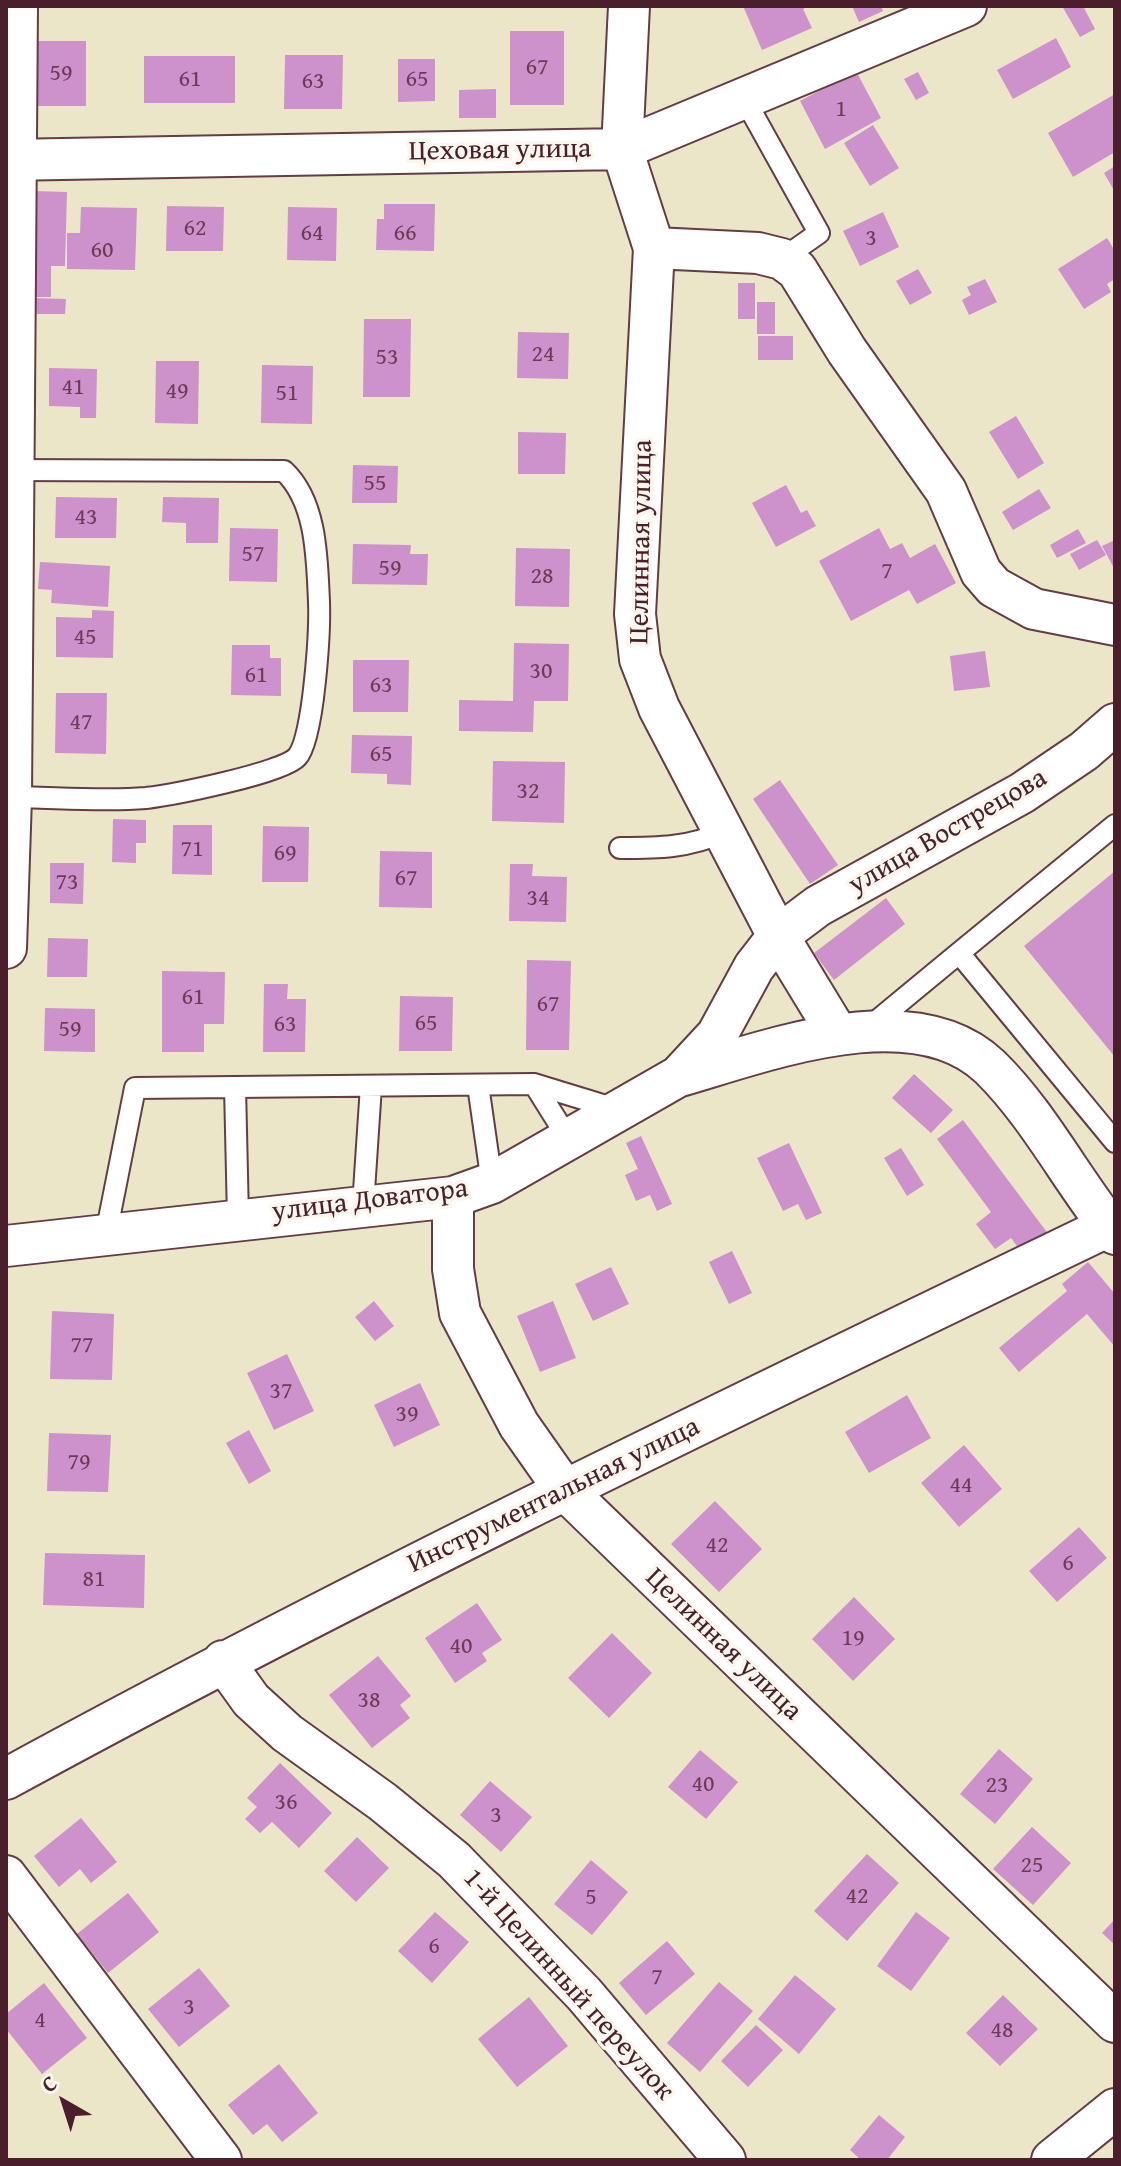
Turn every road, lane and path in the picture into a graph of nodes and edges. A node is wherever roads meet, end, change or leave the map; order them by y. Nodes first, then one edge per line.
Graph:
1 (17, 6) edge
2 (629, 6) edge
3 (966, 6) edge
4 (745, 100) junction
5 (622, 149) junction
6 (11, 160) edge
7 (654, 248) junction
8 (782, 259) junction
9 (10, 470) edge
10 (1115, 625) edge
11 (1115, 724) edge
12 (9, 797) edge
13 (1115, 825) edge
14 (723, 832) junction
15 (620, 848) dead end
16 (778, 936) junction
17 (6, 948) edge
18 (959, 953) junction
19 (852, 1031) junction
20 (679, 1076) junction
21 (534, 1084) junction
22 (478, 1085) junction
23 (371, 1086) junction
24 (235, 1087) junction
25 (619, 1110) junction
26 (569, 1140) junction
27 (1115, 1142) edge
28 (492, 1183) junction
29 (453, 1197) junction
30 (363, 1206) junction
31 (238, 1218) junction
32 (1112, 1230) edge
33 (106, 1234) junction
34 (6, 1246) edge
35 (564, 1489) junction
36 (223, 1661) junction
37 (6, 1779) edge
38 (6, 1876) edge
39 (1115, 2022) edge
40 (1115, 2109) edge
41 (221, 2160) edge
42 (725, 2160) edge
43 (1052, 2160) edge

1 - 6 street
2 - 5 street, Целинная улица
3 - 4 street, Цеховая улица
4 - 5 street, Цеховая улица
4 - 8 lane
5 - 6 street, Цеховая улица
5 - 7 street, Целинная улица
6 - 9 street
7 - 8 street
7 - 14 street, Целинная улица
8 - 10 street
9 - 12 street
9 - 12 lane
11 - 16 street, улица Вострецова
12 - 17 street
13 - 18 lane
14 - 15 lane
14 - 16 street, Целинная улица
16 - 19 street, Целинная улица
16 - 20 street, улица Доватора
18 - 19 lane
18 - 27 lane
19 - 20 street
19 - 32 street
20 - 25 street, улица Доватора
21 - 22 lane
21 - 25 lane
21 - 26 lane
22 - 23 lane
22 - 28 lane
23 - 24 lane
23 - 30 lane
24 - 31 lane
24 - 33 lane
25 - 26 street, улица Доватора
26 - 28 street, улица Доватора
28 - 29 street, улица Доватора
29 - 30 street, улица Доватора
29 - 35 street, Целинная улица
30 - 31 street, улица Доватора
31 - 33 street, улица Доватора
32 - 35 street, Инструментальная улица
33 - 34 street, улица Доватора
35 - 36 street, Инструментальная улица
35 - 39 street, Целинная улица
36 - 37 street, Инструментальная улица
36 - 42 street, 1-й Целинный переулок
38 - 41 street
40 - 43 street

